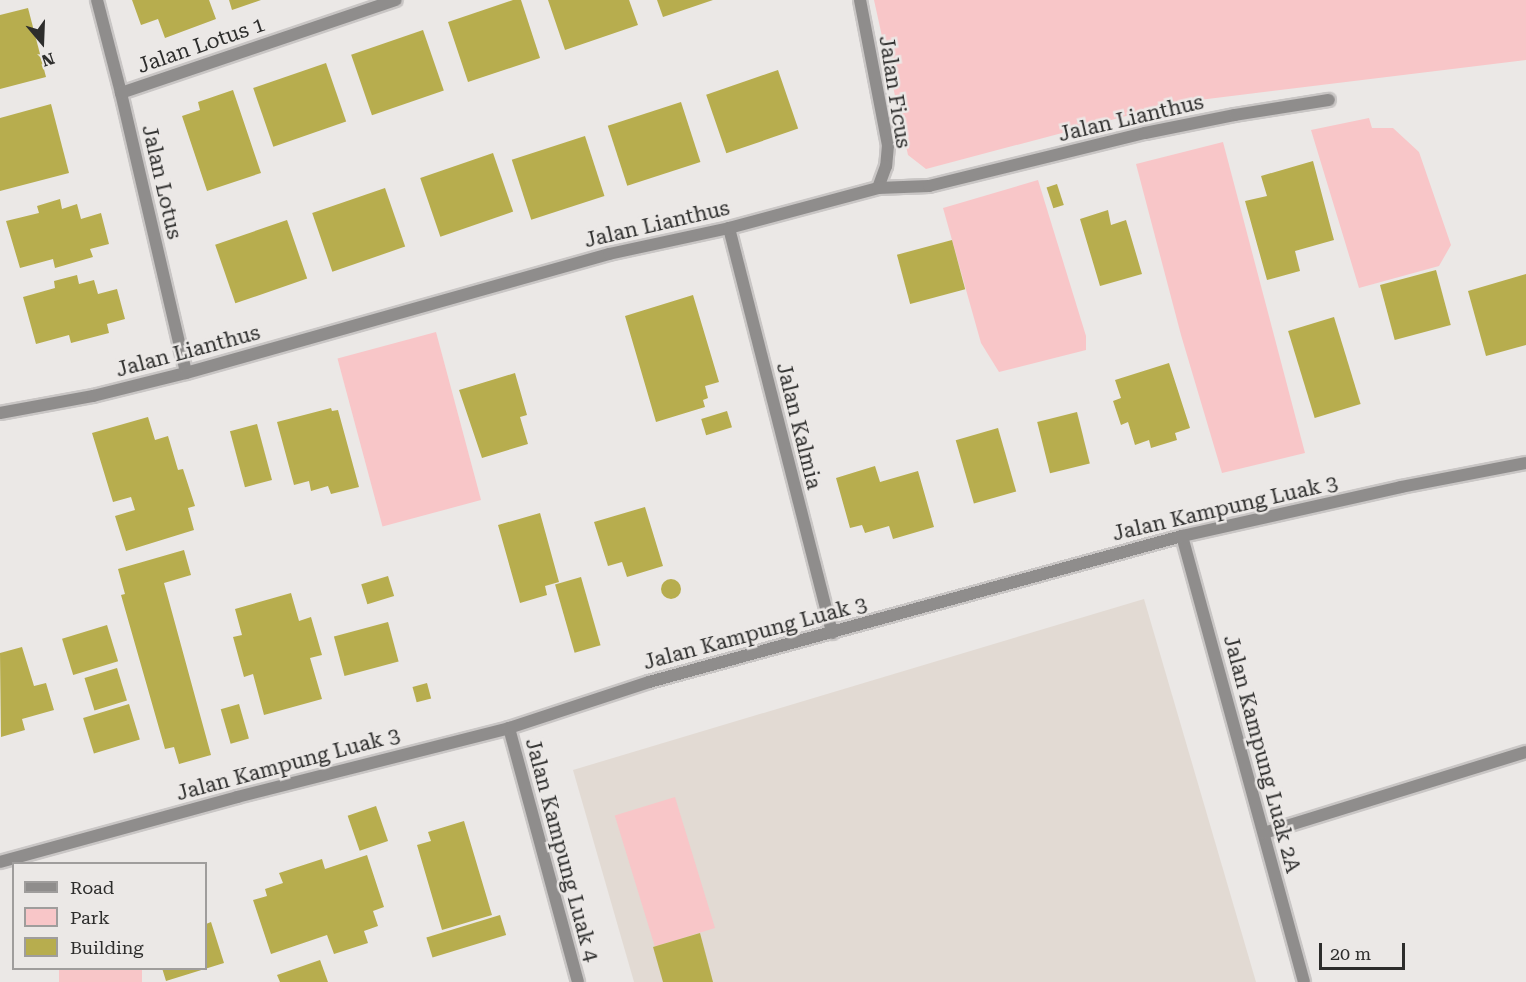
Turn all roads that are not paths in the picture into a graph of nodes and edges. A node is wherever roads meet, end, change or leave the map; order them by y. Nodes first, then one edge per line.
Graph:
1 (97, 0) edge
2 (396, 0) edge
3 (860, 0) edge
4 (121, 93) junction
5 (1329, 100) dead end
6 (878, 188) junction
7 (729, 228) junction
8 (186, 373) junction
9 (0, 413) edge
10 (1526, 463) edge
11 (1182, 536) junction
12 (832, 633) junction
13 (509, 728) junction
14 (1526, 752) edge
15 (1264, 833) junction
16 (0, 862) edge
17 (578, 982) edge
18 (1304, 982) edge

1 - 4 street, Jalan Lotus
2 - 4 street, Jalan Lotus 1
3 - 6 street, Jalan Ficus
4 - 8 street, Jalan Lotus
5 - 6 street, Jalan Lianthus
6 - 7 street, Jalan Lianthus
7 - 8 street, Jalan Lianthus
7 - 12 street, Jalan Kalmia
8 - 9 street, Jalan Lianthus
10 - 11 street, Jalan Kampung Luak 3
11 - 12 street, Jalan Kampung Luak 3
11 - 15 street, Jalan Kampung Luak 2A
12 - 13 street, Jalan Kampung Luak 3
13 - 16 street, Jalan Kampung Luak 3
13 - 17 street, Jalan Kampung Luak 4
14 - 15 street
15 - 18 street, Jalan Kampung Luak 2A

